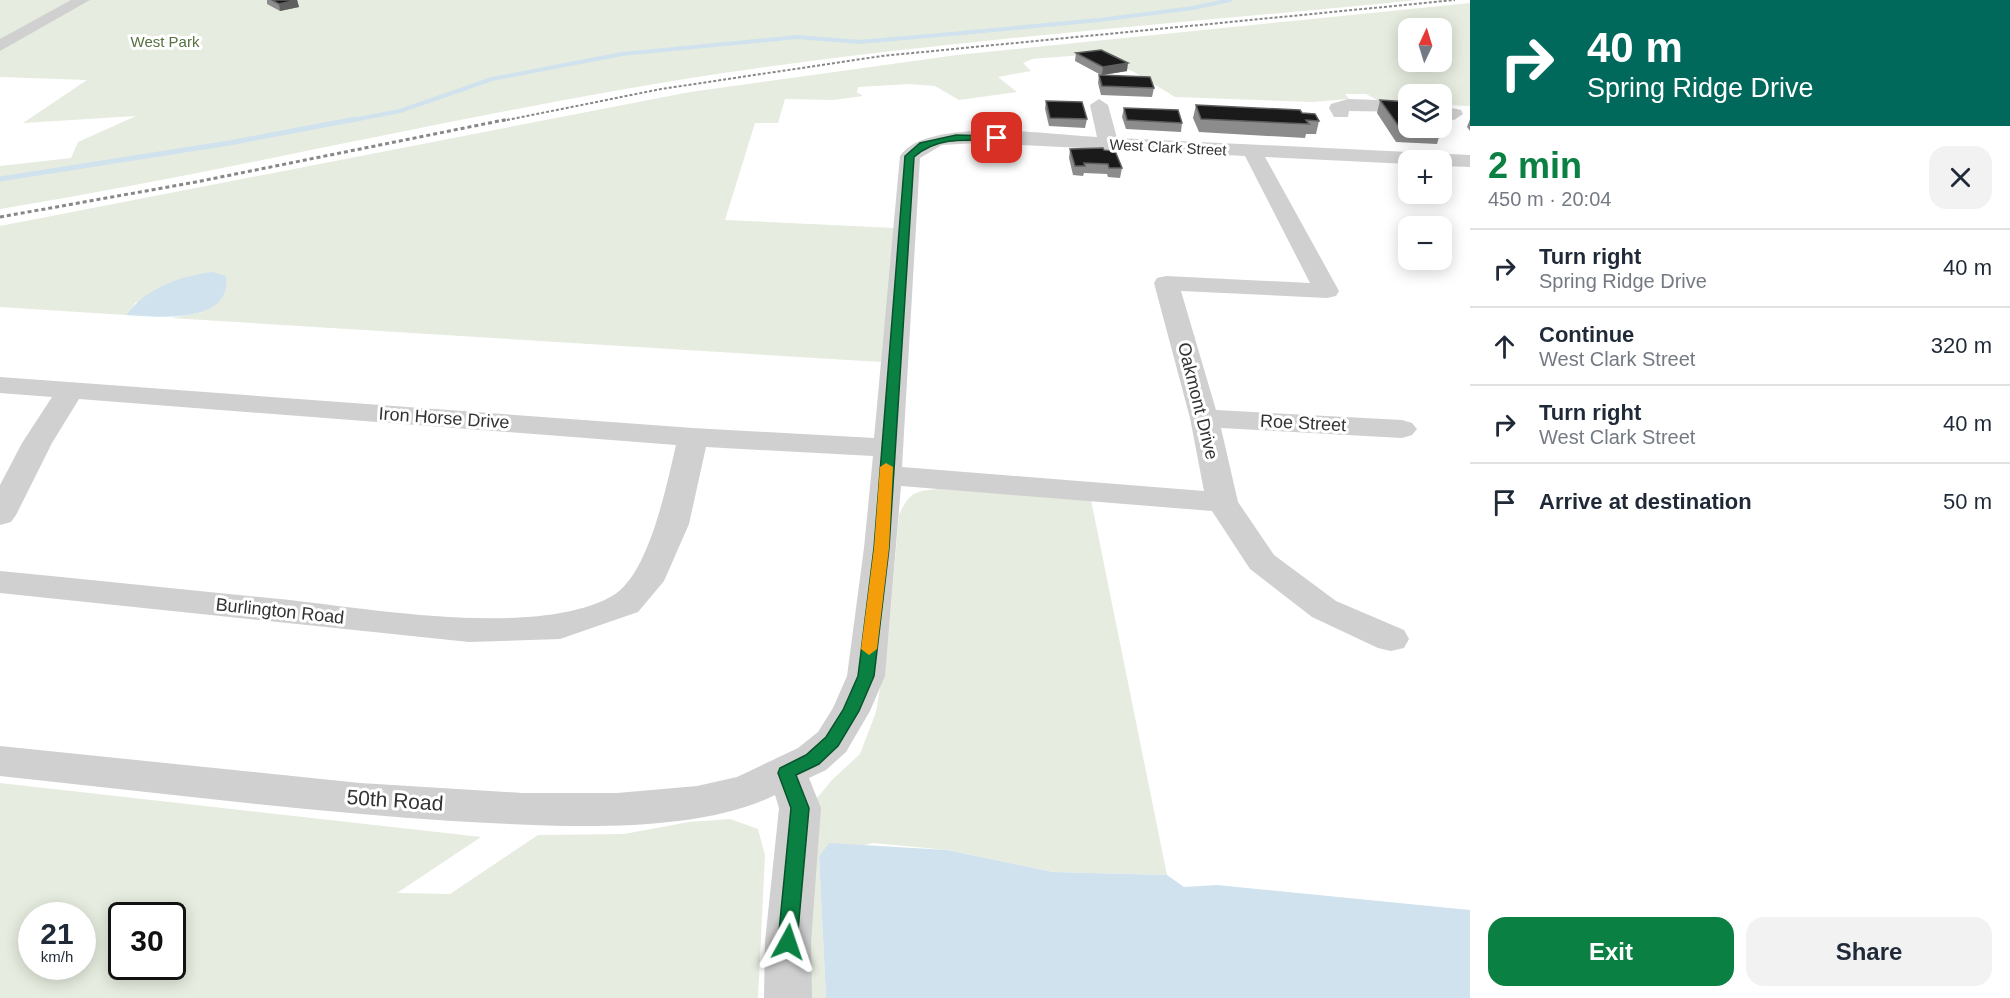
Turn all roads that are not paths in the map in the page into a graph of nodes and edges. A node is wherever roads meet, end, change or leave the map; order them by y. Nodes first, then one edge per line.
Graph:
1 (82, 0) edge
2 (0, 46) edge
3 (1099, 105) dead end
4 (1398, 107) edge
5 (1341, 113) dead end
6 (1109, 144) junction
7 (1252, 151) junction
8 (1470, 161) edge
9 (907, 195) joint
10 (0, 385) edge
11 (71, 390) junction
12 (1204, 418) junction
13 (1402, 429) dead end
14 (693, 437) junction
15 (887, 461) junction
16 (1222, 502) junction
17 (0, 514) edge
18 (0, 582) edge
19 (1391, 639) dead end
20 (0, 761) edge
21 (787, 773) junction
22 (788, 998) edge

1 - 2 street
3 - 6 street
4 - 5 street
6 - 7 street, West Clark Street
6 - 9 street, West Clark Street
7 - 8 street, West Clark Street
7 - 12 street, Oakmont Drive
9 - 15 street, 50th Road
10 - 11 street, Iron Horse Drive
11 - 14 street, Iron Horse Drive
11 - 17 street
12 - 13 street, Roe Street
12 - 16 street, Oakmont Drive
14 - 15 street, Iron Horse Drive
14 - 18 street, Burlington Road
15 - 16 street
15 - 21 street, 50th Road
16 - 19 street
20 - 21 street, 50th Road
21 - 22 street

